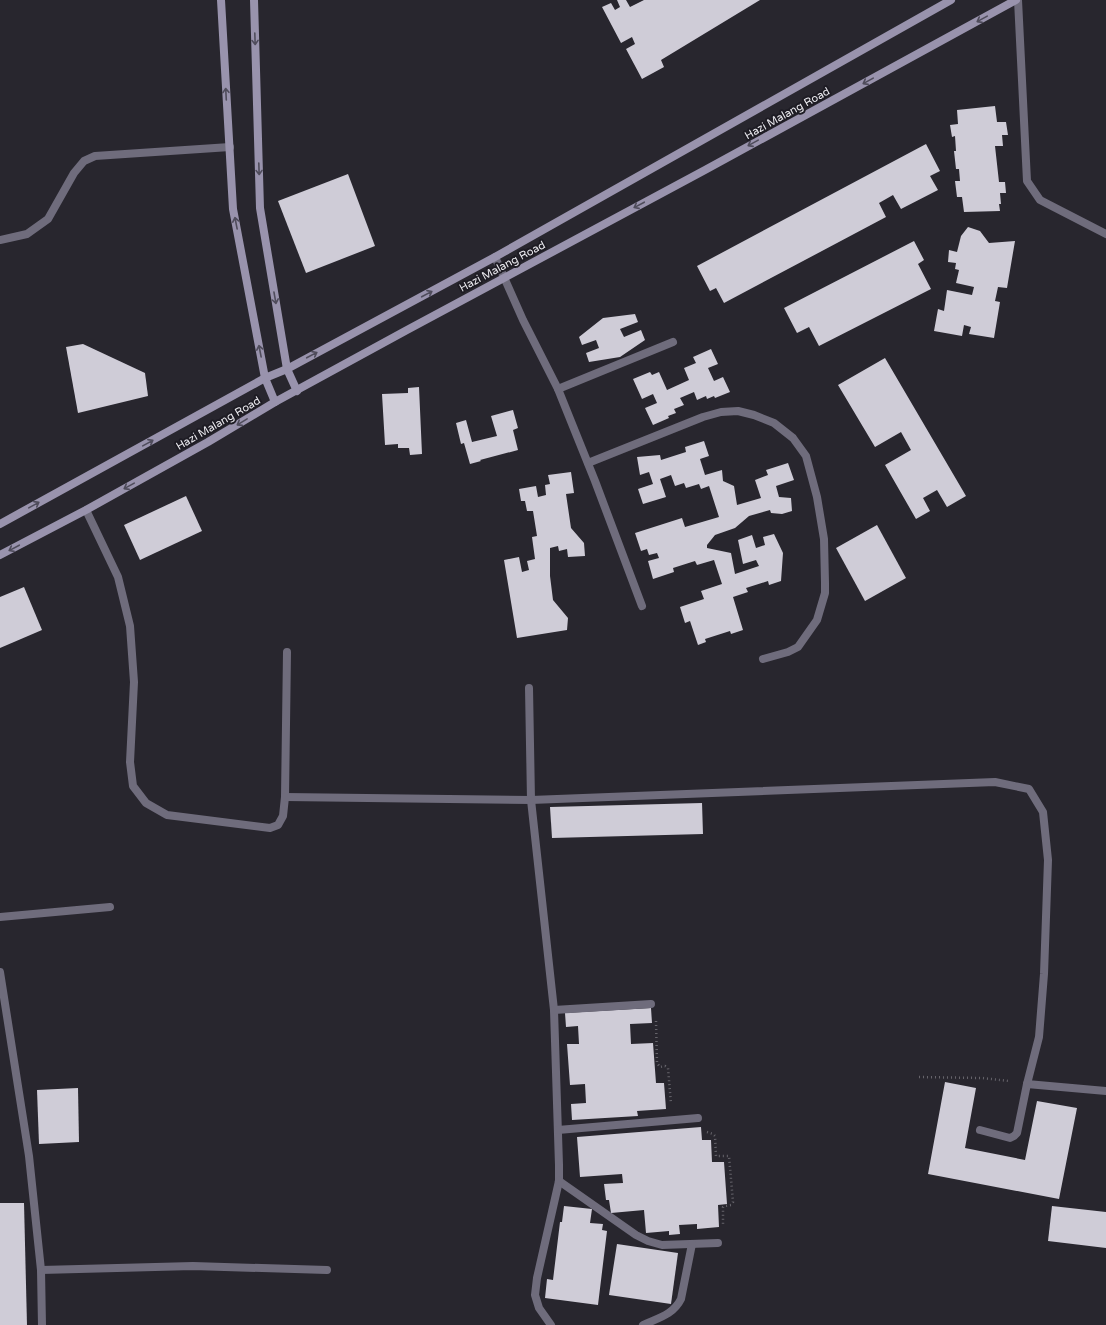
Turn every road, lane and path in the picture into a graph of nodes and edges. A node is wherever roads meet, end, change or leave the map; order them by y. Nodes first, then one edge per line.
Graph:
1 (221, 0) edge
2 (254, 0) edge
3 (951, 0) edge
4 (1017, 0) edge
5 (230, 147) junction
6 (1106, 234) edge
7 (0, 240) edge
8 (495, 258) junction
9 (504, 278) junction
10 (673, 342) dead end
11 (287, 369) junction
12 (265, 378) junction
13 (558, 389) junction
14 (297, 391) junction
15 (275, 402) junction
16 (588, 462) junction
17 (86, 510) junction
18 (0, 524) edge
19 (0, 555) edge
20 (642, 606) dead end
21 (287, 652) dead end
22 (763, 659) dead end
23 (529, 688) dead end
24 (285, 797) junction
25 (531, 800) junction
26 (110, 907) dead end
27 (0, 917) edge
28 (0, 972) edge
29 (651, 1004) joint
30 (554, 1010) junction
31 (919, 1077) dead end
32 (1027, 1084) junction
33 (1106, 1091) edge
34 (698, 1118) joint
35 (672, 1120) junction
36 (558, 1130) junction
37 (980, 1130) dead end
38 (559, 1181) junction
39 (718, 1243) joint
40 (692, 1244) junction
41 (41, 1270) junction
42 (327, 1270) dead end
43 (42, 1325) edge
44 (551, 1325) edge
45 (643, 1325) edge

5 -> 1 main road
2 -> 11 main road
3 - 8 main road, Hazi Malang Road
4 - 6 street
4 -> 9 main road, Hazi Malang Road
5 - 7 street
12 -> 5 main road
8 - 9 street
11 -> 8 main road, Hazi Malang Road
9 - 13 street
9 - 14 main road, Hazi Malang Road
10 - 13 street
11 - 12 main road, Hazi Malang Road
11 - 14 main road
12 - 15 main road
18 -> 12 main road, Hazi Malang Road
13 - 16 street
14 - 15 main road, Hazi Malang Road
15 -> 17 main road, Hazi Malang Road
16 - 20 street
16 - 22 street
17 -> 19 main road, Hazi Malang Road
17 - 24 street
21 - 24 street
23 - 25 street
24 - 25 street
25 - 30 street
25 - 32 street
26 - 27 street
28 - 41 street
29 - 30 street
29 - 35 path
30 - 36 street
31 - 32 path
32 - 33 street
32 - 37 street
34 - 35 street
34 - 39 path
35 - 36 street
36 - 38 street
38 - 40 street
38 - 44 street
39 - 40 street
40 - 45 street
41 - 42 street
41 - 43 street

